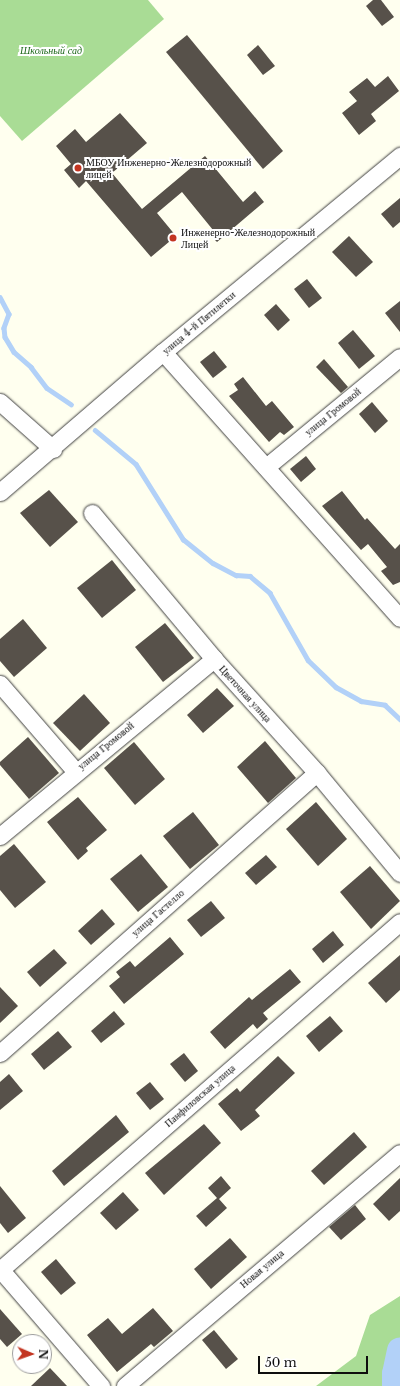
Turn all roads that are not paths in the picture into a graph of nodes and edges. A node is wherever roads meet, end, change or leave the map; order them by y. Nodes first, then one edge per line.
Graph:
1 (400, 156) edge
2 (163, 352) junction
3 (400, 356) edge
4 (0, 402) edge
5 (53, 449) junction
6 (266, 466) junction
7 (0, 492) edge
8 (92, 513) dead end
9 (400, 618) edge
10 (214, 659) junction
11 (0, 684) edge
12 (75, 771) junction
13 (317, 774) junction
14 (0, 836) edge
15 (400, 873) edge
16 (400, 922) edge
17 (0, 1053) edge
18 (400, 1153) edge
19 (0, 1270) edge
20 (101, 1386) edge
21 (124, 1386) edge

1 - 2 street, улица 4-й Пятилетки
2 - 5 street, улица 4-й Пятилетки
2 - 6 street
3 - 6 street, улица Громовой
4 - 5 street
5 - 7 street, улица 4-й Пятилетки
6 - 9 street
8 - 10 street, Цветочная улица
10 - 12 street, улица Громовой
10 - 13 street, Цветочная улица
11 - 12 street
12 - 14 street, улица Громовой
13 - 15 street, Цветочная улица
13 - 17 street, улица Гастелло
16 - 19 street, Панфиловская улица
18 - 21 street, Новая улица
19 - 20 street

